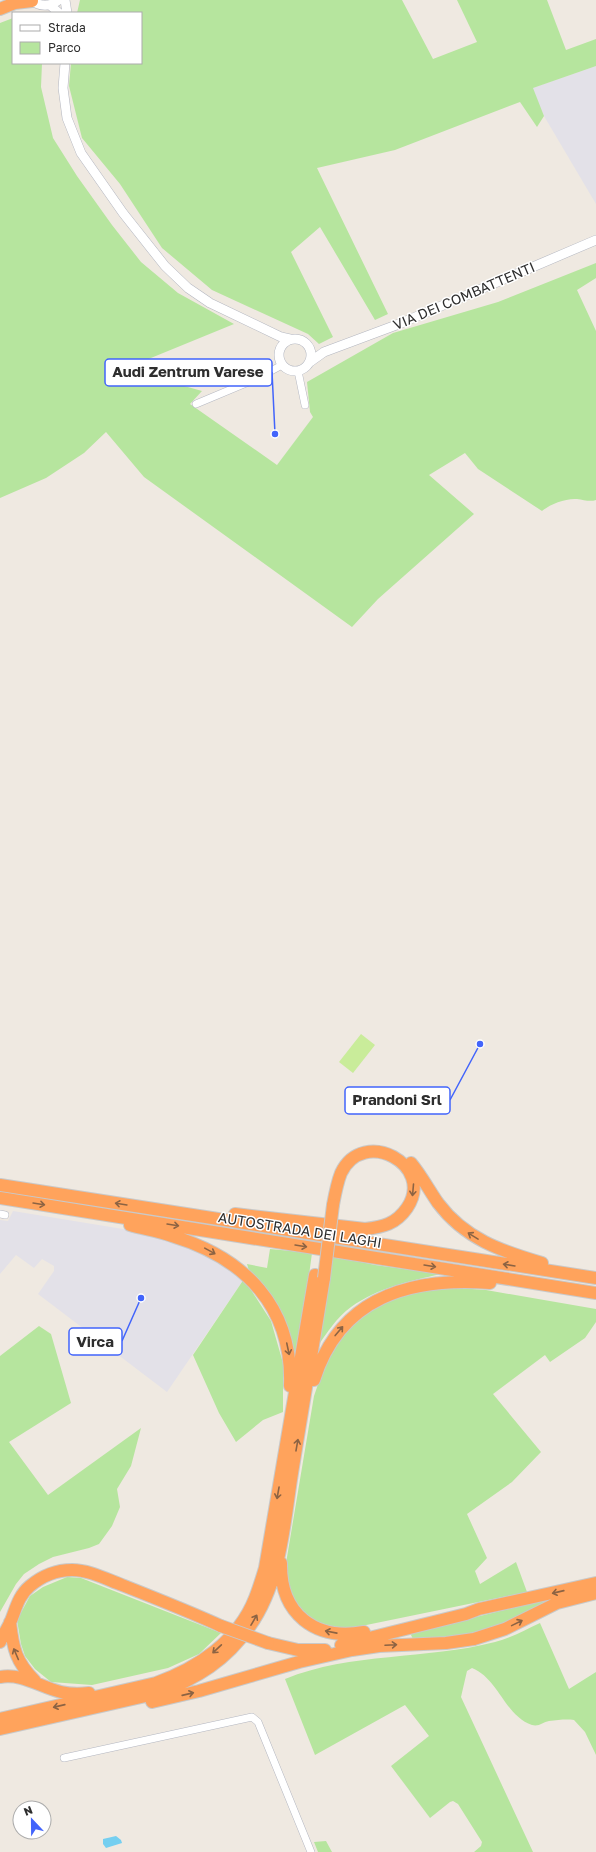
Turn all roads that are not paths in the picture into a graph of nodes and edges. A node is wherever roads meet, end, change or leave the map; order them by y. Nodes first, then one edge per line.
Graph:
1 (59, 0) edge
2 (65, 0) edge
3 (32, 1) edge
4 (50, 5) junction
5 (0, 9) edge
6 (58, 12) edge
7 (67, 12) edge
8 (65, 64) edge
9 (596, 240) edge
10 (268, 331) junction
11 (290, 339) junction
12 (309, 346) junction
13 (331, 349) junction
14 (279, 351) junction
15 (310, 362) junction
16 (282, 365) junction
17 (298, 371) junction
18 (196, 404) dead end
19 (305, 405) dead end
20 (0, 1185) edge
21 (0, 1198) edge
22 (330, 1205) junction
23 (79, 1210) junction
24 (187, 1214) junction
25 (319, 1277) junction
26 (592, 1277) edge
27 (592, 1292) edge
28 (302, 1418) junction
29 (285, 1455) junction
30 (281, 1539) junction
31 (596, 1583) edge
32 (596, 1594) edge
33 (479, 1609) junction
34 (10, 1622) junction
35 (0, 1642) edge
36 (318, 1650) junction
37 (352, 1650) junction
38 (0, 1677) edge
39 (36, 1681) junction
40 (124, 1691) junction
41 (0, 1719) edge
42 (0, 1729) edge
43 (0, 1737) edge
44 (64, 1758) dead end
45 (311, 1852) edge

1 - 4 street
2 - 7 street
3 - 4 street
3 - 5 highway
4 - 6 street
8 - 10 street, VIA DEI COMBATTENTI
9 - 13 street, VIA DEI COMBATTENTI
10 - 11 street, VIA DEI COMBATTENTI
10 - 14 street
11 - 12 street, VIA DEI COMBATTENTI
11 - 14 street
12 - 13 street, VIA DEI COMBATTENTI
12 - 15 street
13 - 15 street, VIA DEI COMBATTENTI
14 - 16 street
15 - 17 street, VIA DEI COMBATTENTI
16 - 17 street
16 - 18 street
17 - 19 street
24 -> 20 highway, AUTOSTRADA DEI LAGHI
21 -> 23 highway, AUTOSTRADA DEI LAGHI
22 -> 24 highway
22 - 25 highway
26 -> 22 highway
23 -> 27 highway, AUTOSTRADA DEI LAGHI
23 -> 29 highway
26 -> 24 highway, AUTOSTRADA DEI LAGHI
25 - 28 highway
25 - 29 highway
28 -> 27 highway
30 -> 28 highway
29 -> 40 highway
33 -> 30 highway
42 -> 30 highway
31 -> 33 highway
37 -> 32 highway
33 - 36 highway
34 - 35 highway
34 - 36 highway, bridge
39 -> 34 highway
36 - 37 highway
43 -> 37 highway
38 - 39 highway
39 - 40 highway
40 -> 41 highway
44 - 45 street

